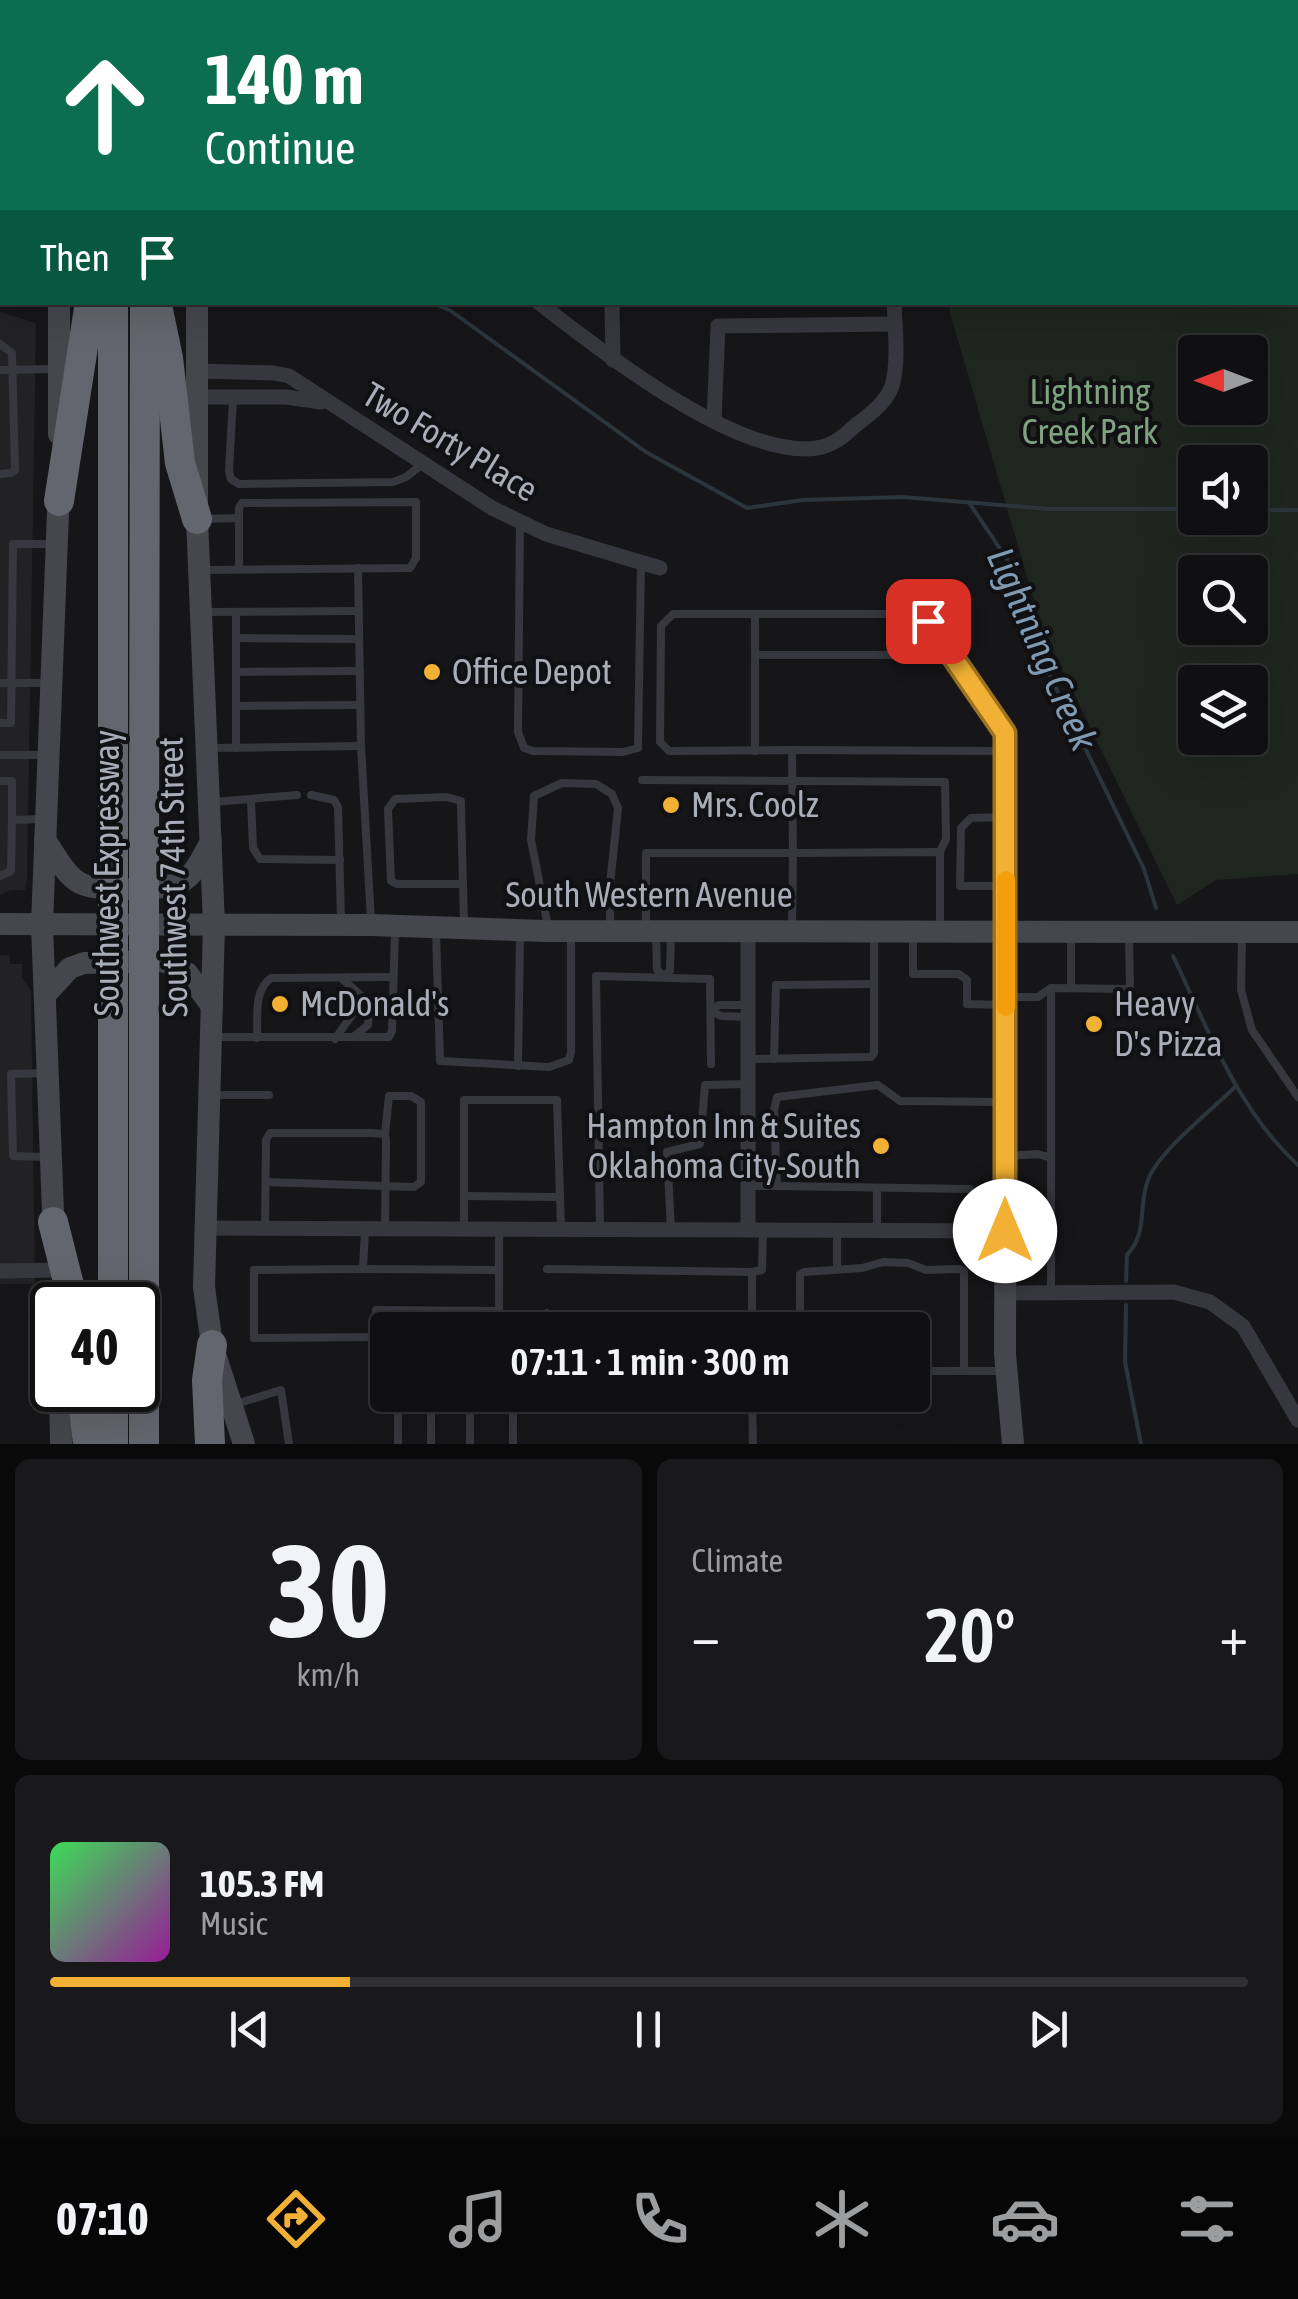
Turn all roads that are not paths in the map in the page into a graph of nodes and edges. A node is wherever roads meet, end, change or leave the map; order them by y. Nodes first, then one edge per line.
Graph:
1 (58, 305) edge
2 (90, 305) edge
3 (114, 305) edge
4 (144, 305) edge
5 (157, 305) edge
6 (197, 305) edge
7 (542, 305) edge
8 (612, 305) edge
9 (894, 305) edge
10 (894, 324) junction
11 (0, 344) edge
12 (613, 360) junction
13 (58, 368) junction
14 (0, 370) edge
15 (12, 370) junction
16 (196, 371) junction
17 (233, 396) junction
18 (196, 397) junction
19 (325, 402) junction
20 (714, 421) junction
21 (424, 464) junction
22 (0, 474) edge
23 (58, 502) junction
24 (239, 518) junction
25 (196, 519) junction
26 (520, 521) junction
27 (0, 544) edge
28 (12, 544) junction
29 (57, 544) junction
30 (641, 562) junction
31 (239, 568) junction
32 (358, 568) junction
33 (660, 568) dead end
34 (199, 570) junction
35 (359, 611) junction
36 (200, 612) junction
37 (236, 612) junction
38 (755, 614) junction
39 (236, 638) junction
40 (359, 639) junction
41 (951, 654) junction
42 (755, 656) junction
43 (360, 670) junction
44 (236, 672) junction
45 (0, 683) edge
46 (12, 683) junction
47 (52, 683) junction
48 (360, 705) junction
49 (236, 706) junction
50 (0, 723) edge
51 (361, 746) junction
52 (206, 748) junction
53 (236, 748) junction
54 (792, 750) junction
55 (755, 751) junction
56 (1006, 751) junction
57 (49, 754) junction
58 (0, 755) edge
59 (642, 780) dead end
60 (0, 781) edge
61 (792, 781) junction
62 (297, 795) dead end
63 (310, 795) dead end
64 (251, 800) junction
65 (208, 802) junction
66 (1006, 817) junction
67 (12, 820) junction
68 (46, 830) junction
69 (211, 842) junction
70 (940, 852) junction
71 (793, 853) junction
72 (340, 860) junction
73 (129, 862) junction
74 (0, 876) edge
75 (463, 884) junction
76 (940, 886) junction
77 (960, 886) junction
78 (1006, 886) junction
79 (0, 924) edge
80 (42, 925) junction
81 (214, 925) junction
82 (342, 925) junction
83 (371, 926) junction
84 (395, 926) junction
85 (436, 927) junction
86 (464, 928) junction
87 (520, 930) junction
88 (560, 931) junction
89 (610, 931) junction
90 (658, 931) junction
91 (748, 931) junction
92 (792, 931) junction
93 (874, 932) junction
94 (914, 932) junction
95 (940, 932) junction
96 (1006, 932) junction
97 (1071, 932) junction
98 (1129, 932) junction
99 (1242, 932) junction
100 (1298, 932) edge
101 (340, 976) junction
102 (394, 976) junction
103 (663, 977) junction
104 (874, 984) junction
105 (1052, 988) junction
106 (1071, 988) junction
107 (46, 995) junction
108 (364, 998) junction
109 (1006, 1001) junction
110 (212, 1006) junction
111 (710, 1011) junction
112 (748, 1011) junction
113 (211, 1036) junction
114 (258, 1038) junction
115 (335, 1039) junction
116 (348, 1039) junction
117 (748, 1059) junction
118 (774, 1059) junction
119 (710, 1064) dead end
120 (518, 1066) junction
121 (48, 1073) junction
122 (5, 1074) edge
123 (748, 1084) junction
124 (208, 1095) junction
125 (269, 1095) dead end
126 (1298, 1096) edge
127 (1006, 1102) junction
128 (385, 1134) junction
129 (1006, 1156) junction
130 (51, 1157) junction
131 (1051, 1158) junction
132 (266, 1182) junction
133 (387, 1185) junction
134 (748, 1186) junction
135 (778, 1186) junction
136 (877, 1190) junction
137 (970, 1190) dead end
138 (464, 1196) junction
139 (560, 1197) junction
140 (54, 1222) junction
141 (204, 1228) junction
142 (265, 1228) junction
143 (364, 1228) junction
144 (386, 1228) junction
145 (464, 1229) junction
146 (499, 1229) junction
147 (560, 1229) junction
148 (600, 1229) junction
149 (672, 1229) junction
150 (756, 1229) junction
151 (837, 1230) junction
152 (877, 1230) junction
153 (1005, 1231) junction
154 (363, 1269) junction
155 (547, 1269) dead end
156 (837, 1269) junction
157 (56, 1270) junction
158 (499, 1270) junction
159 (0, 1271) edge
160 (752, 1272) junction
161 (56, 1282) edge
162 (68, 1282) edge
163 (113, 1282) edge
164 (1005, 1293) junction
165 (1052, 1293) junction
166 (499, 1311) joint
167 (376, 1312) edge
168 (752, 1312) edge
169 (800, 1312) edge
170 (370, 1337) edge
171 (212, 1345) junction
172 (930, 1371) edge
173 (964, 1371) junction
174 (1005, 1371) junction
175 (232, 1406) junction
176 (60, 1412) edge
177 (84, 1412) edge
178 (113, 1412) edge
179 (398, 1412) edge
180 (430, 1412) edge
181 (470, 1412) edge
182 (513, 1412) edge
183 (752, 1412) edge
184 (1298, 1420) edge
185 (61, 1444) edge
186 (88, 1444) edge
187 (112, 1444) edge
188 (144, 1444) edge
189 (210, 1444) edge
190 (244, 1444) edge
191 (289, 1444) edge
192 (398, 1444) edge
193 (431, 1444) edge
194 (470, 1444) edge
195 (513, 1444) edge
196 (752, 1444) edge
197 (1014, 1444) edge

1 - 13 main road
2 - 23 highway
3 - 73 highway, Southwest Expressway
4 - 73 highway, Southwest Expressway
5 - 25 highway
6 - 16 main road, Southwest 74th Street
7 - 12 street
8 - 12 street
9 - 10 street
10 - 20 street
10 - 20 street
11 - 15 lane
12 - 20 street
13 - 15 lane
13 - 23 main road
14 - 15 lane
15 - 22 lane
16 - 18 main road, Southwest 74th Street
16 - 19 street, Two Forty Place
17 - 18 street, Two Forty Place
17 - 19 street, Two Forty Place
17 - 21 lane
18 - 25 main road, Southwest 74th Street
19 - 21 street, Two Forty Place
21 - 26 street, Two Forty Place
23 - 29 main road
24 - 25 lane
24 - 31 lane
24 - 32 lane
25 - 34 main road, Southwest 74th Street
26 - 30 street, Two Forty Place
26 - 30 lane
27 - 28 lane
28 - 29 lane
28 - 46 lane
29 - 47 main road
30 - 33 street, Two Forty Place
31 - 32 lane
31 - 34 lane
32 - 35 lane
34 - 36 main road, Southwest 74th Street
35 - 37 lane
35 - 40 lane
36 - 37 lane
36 - 52 main road, Southwest 74th Street
37 - 39 lane
38 - 41 lane
38 - 42 lane
38 - 55 lane
39 - 40 lane
39 - 44 lane
40 - 43 lane
41 - 42 lane
41 - 56 lane
42 - 55 lane
43 - 44 lane
43 - 48 lane
44 - 49 lane
45 - 46 lane
46 - 47 lane
46 - 50 lane
47 - 57 main road
48 - 49 lane
48 - 51 lane
49 - 53 lane
51 - 53 lane
51 - 83 lane
52 - 53 lane
52 - 65 main road, Southwest 74th Street
54 - 55 lane
54 - 56 lane
54 - 61 lane
56 - 66 lane
57 - 58 lane
57 - 68 main road
59 - 61 lane
60 - 67 lane
61 - 70 lane
61 - 71 lane
62 - 64 lane
63 - 72 lane
64 - 65 lane
64 - 72 lane
65 - 69 main road, Southwest 74th Street
66 - 77 lane
66 - 78 lane
67 - 68 lane
67 - 74 lane
68 - 69 main road
68 - 80 main road
69 - 81 main road, Southwest 74th Street
70 - 71 lane
70 - 76 lane
71 - 90 lane
71 - 92 lane
72 - 82 lane
73 - 163 highway, Southwest Expressway, bridge
73 - 188 highway, Southwest Expressway, bridge
75 - 75 lane
75 - 86 lane
76 - 77 lane
76 - 95 lane
77 - 78 lane
78 - 96 lane
79 - 80 main road, South Western Avenue
80 - 81 main road, South Western Avenue
80 - 107 main road
81 - 82 main road, South Western Avenue
81 - 110 main road, Southwest 74th Street
82 - 83 main road, South Western Avenue
83 - 84 main road, South Western Avenue
84 - 85 main road, South Western Avenue
84 - 102 lane
85 - 86 main road, South Western Avenue
85 - 120 lane
86 - 87 main road, South Western Avenue
87 - 88 main road, South Western Avenue
87 - 120 lane
88 - 89 main road, South Western Avenue
88 - 89 lane
88 - 120 lane
89 - 90 main road, South Western Avenue
90 - 91 main road, South Western Avenue
90 - 103 lane
90 - 103 lane
91 - 92 main road, South Western Avenue
91 - 112 street
92 - 93 main road, South Western Avenue
93 - 94 main road, South Western Avenue
93 - 104 lane
94 - 95 main road, South Western Avenue
94 - 109 lane
95 - 96 main road, South Western Avenue
96 - 97 main road, South Western Avenue
96 - 109 main road
97 - 98 main road, South Western Avenue
97 - 106 lane
98 - 99 main road, South Western Avenue
98 - 106 lane
99 - 100 main road, South Western Avenue
99 - 126 lane
101 - 102 lane
101 - 108 lane
101 - 114 lane
102 - 116 lane
103 - 111 lane
103 - 148 lane
104 - 118 lane
104 - 118 lane
105 - 106 lane
105 - 109 lane
105 - 131 lane
107 - 110 main road
107 - 121 main road
108 - 115 lane
108 - 116 lane
109 - 127 main road
110 - 113 main road, Southwest 74th Street
111 - 112 lane
111 - 119 lane
112 - 117 street
113 - 114 lane
113 - 124 main road, Southwest 74th Street
114 - 115 lane
115 - 116 lane
117 - 118 lane
117 - 123 street
121 - 122 lane
121 - 130 main road
122 - 130 lane
123 - 134 street
123 - 149 lane
124 - 125 lane
124 - 141 main road, Southwest 74th Street
127 - 129 main road
127 - 135 lane
128 - 132 lane
128 - 133 lane
128 - 133 lane
129 - 131 lane
129 - 153 main road
130 - 140 main road
131 - 165 lane
132 - 133 lane
132 - 142 lane
133 - 144 lane
134 - 135 lane
134 - 150 street
135 - 136 lane
136 - 137 lane
136 - 152 lane
138 - 139 lane
138 - 139 lane
138 - 145 lane
139 - 147 lane
140 - 157 main road
140 - 162 highway
141 - 142 street
141 - 171 main road, Southwest 74th Street
142 - 143 street
143 - 144 street
143 - 154 lane
144 - 145 street
145 - 146 street
146 - 147 street
146 - 158 lane
147 - 148 street
148 - 149 street
149 - 150 street
150 - 151 street
150 - 160 lane
151 - 152 street
151 - 156 lane
152 - 153 street
153 - 164 main road
154 - 158 lane
154 - 170 lane
155 - 160 lane
156 - 169 lane
156 - 173 lane
157 - 159 street
157 - 161 main road
158 - 166 lane
160 - 168 lane
164 - 165 street
164 - 174 main road
165 - 184 street
166 - 167 lane
171 - 175 main road, Southwest 74th Street
171 - 189 highway
172 - 173 lane
173 - 174 lane
174 - 197 main road
175 - 190 main road, Southwest 74th Street
175 - 191 lane
176 - 185 main road
177 - 186 highway
178 - 187 highway
179 - 192 lane
180 - 193 lane
181 - 194 lane
182 - 195 lane
183 - 196 lane

